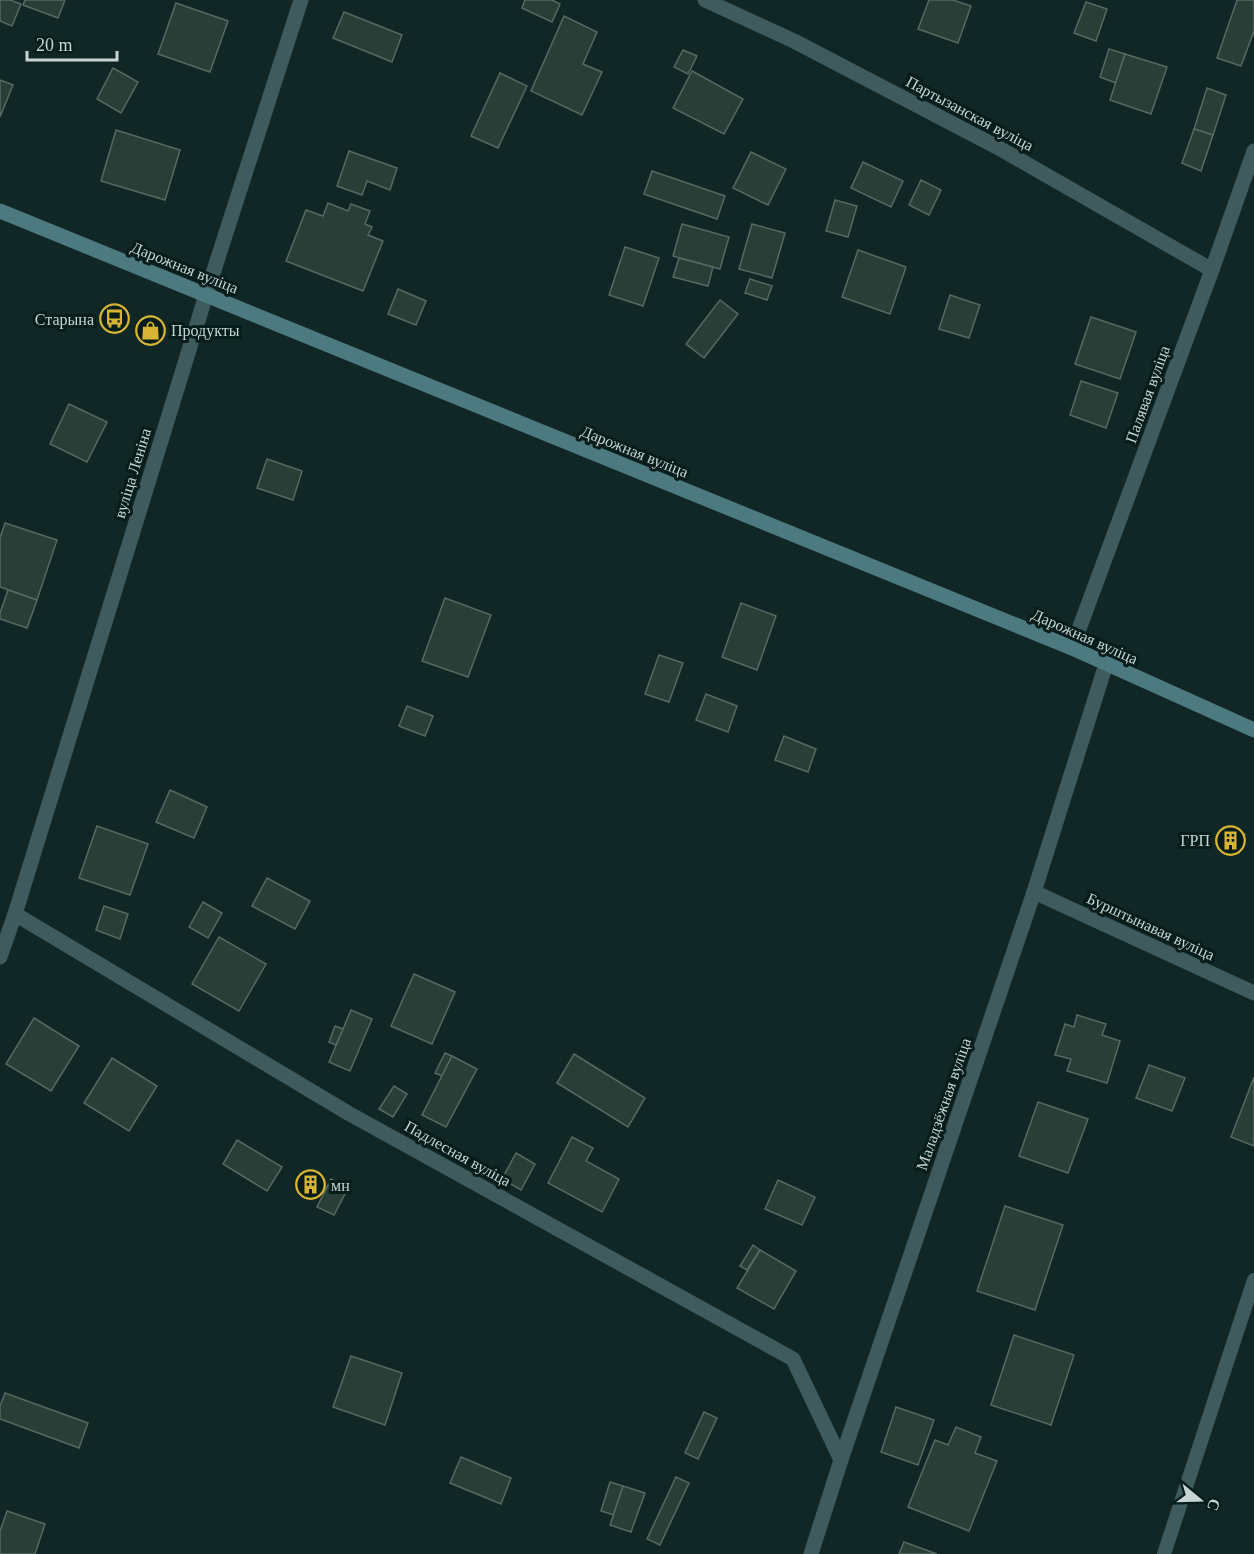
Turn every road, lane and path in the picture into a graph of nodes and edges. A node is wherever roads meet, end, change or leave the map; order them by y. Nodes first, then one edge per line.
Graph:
1 (301, 0) edge
2 (705, 0) edge
3 (1254, 151) edge
4 (0, 211) edge
5 (1212, 270) junction
6 (206, 295) junction
7 (1071, 648) junction
8 (1106, 664) junction
9 (1254, 730) edge
10 (1034, 892) junction
11 (15, 914) junction
12 (0, 957) edge
13 (1254, 993) edge
14 (1254, 1280) edge
15 (841, 1460) junction
16 (811, 1554) edge
17 (1164, 1554) edge

1 - 6 street, вуліца Леніна
2 - 5 street, Партызанская вуліца
3 - 5 street, Палявая вуліца
4 - 6 main road, Дарожная вуліца
5 - 7 street, Палявая вуліца
6 - 7 main road, Дарожная вуліца
6 - 11 street, вуліца Леніна
7 - 8 main road, Дарожная вуліца
8 - 9 main road, Дарожная вуліца
8 - 10 street, Маладзёжная вуліца
10 - 13 street, Бурштынавая вуліца
10 - 15 street, Маладзёжная вуліца
11 - 12 street, вуліца Леніна
11 - 15 street, Падлесная вуліца
14 - 17 lane
15 - 16 street, Маладзёжная вуліца

